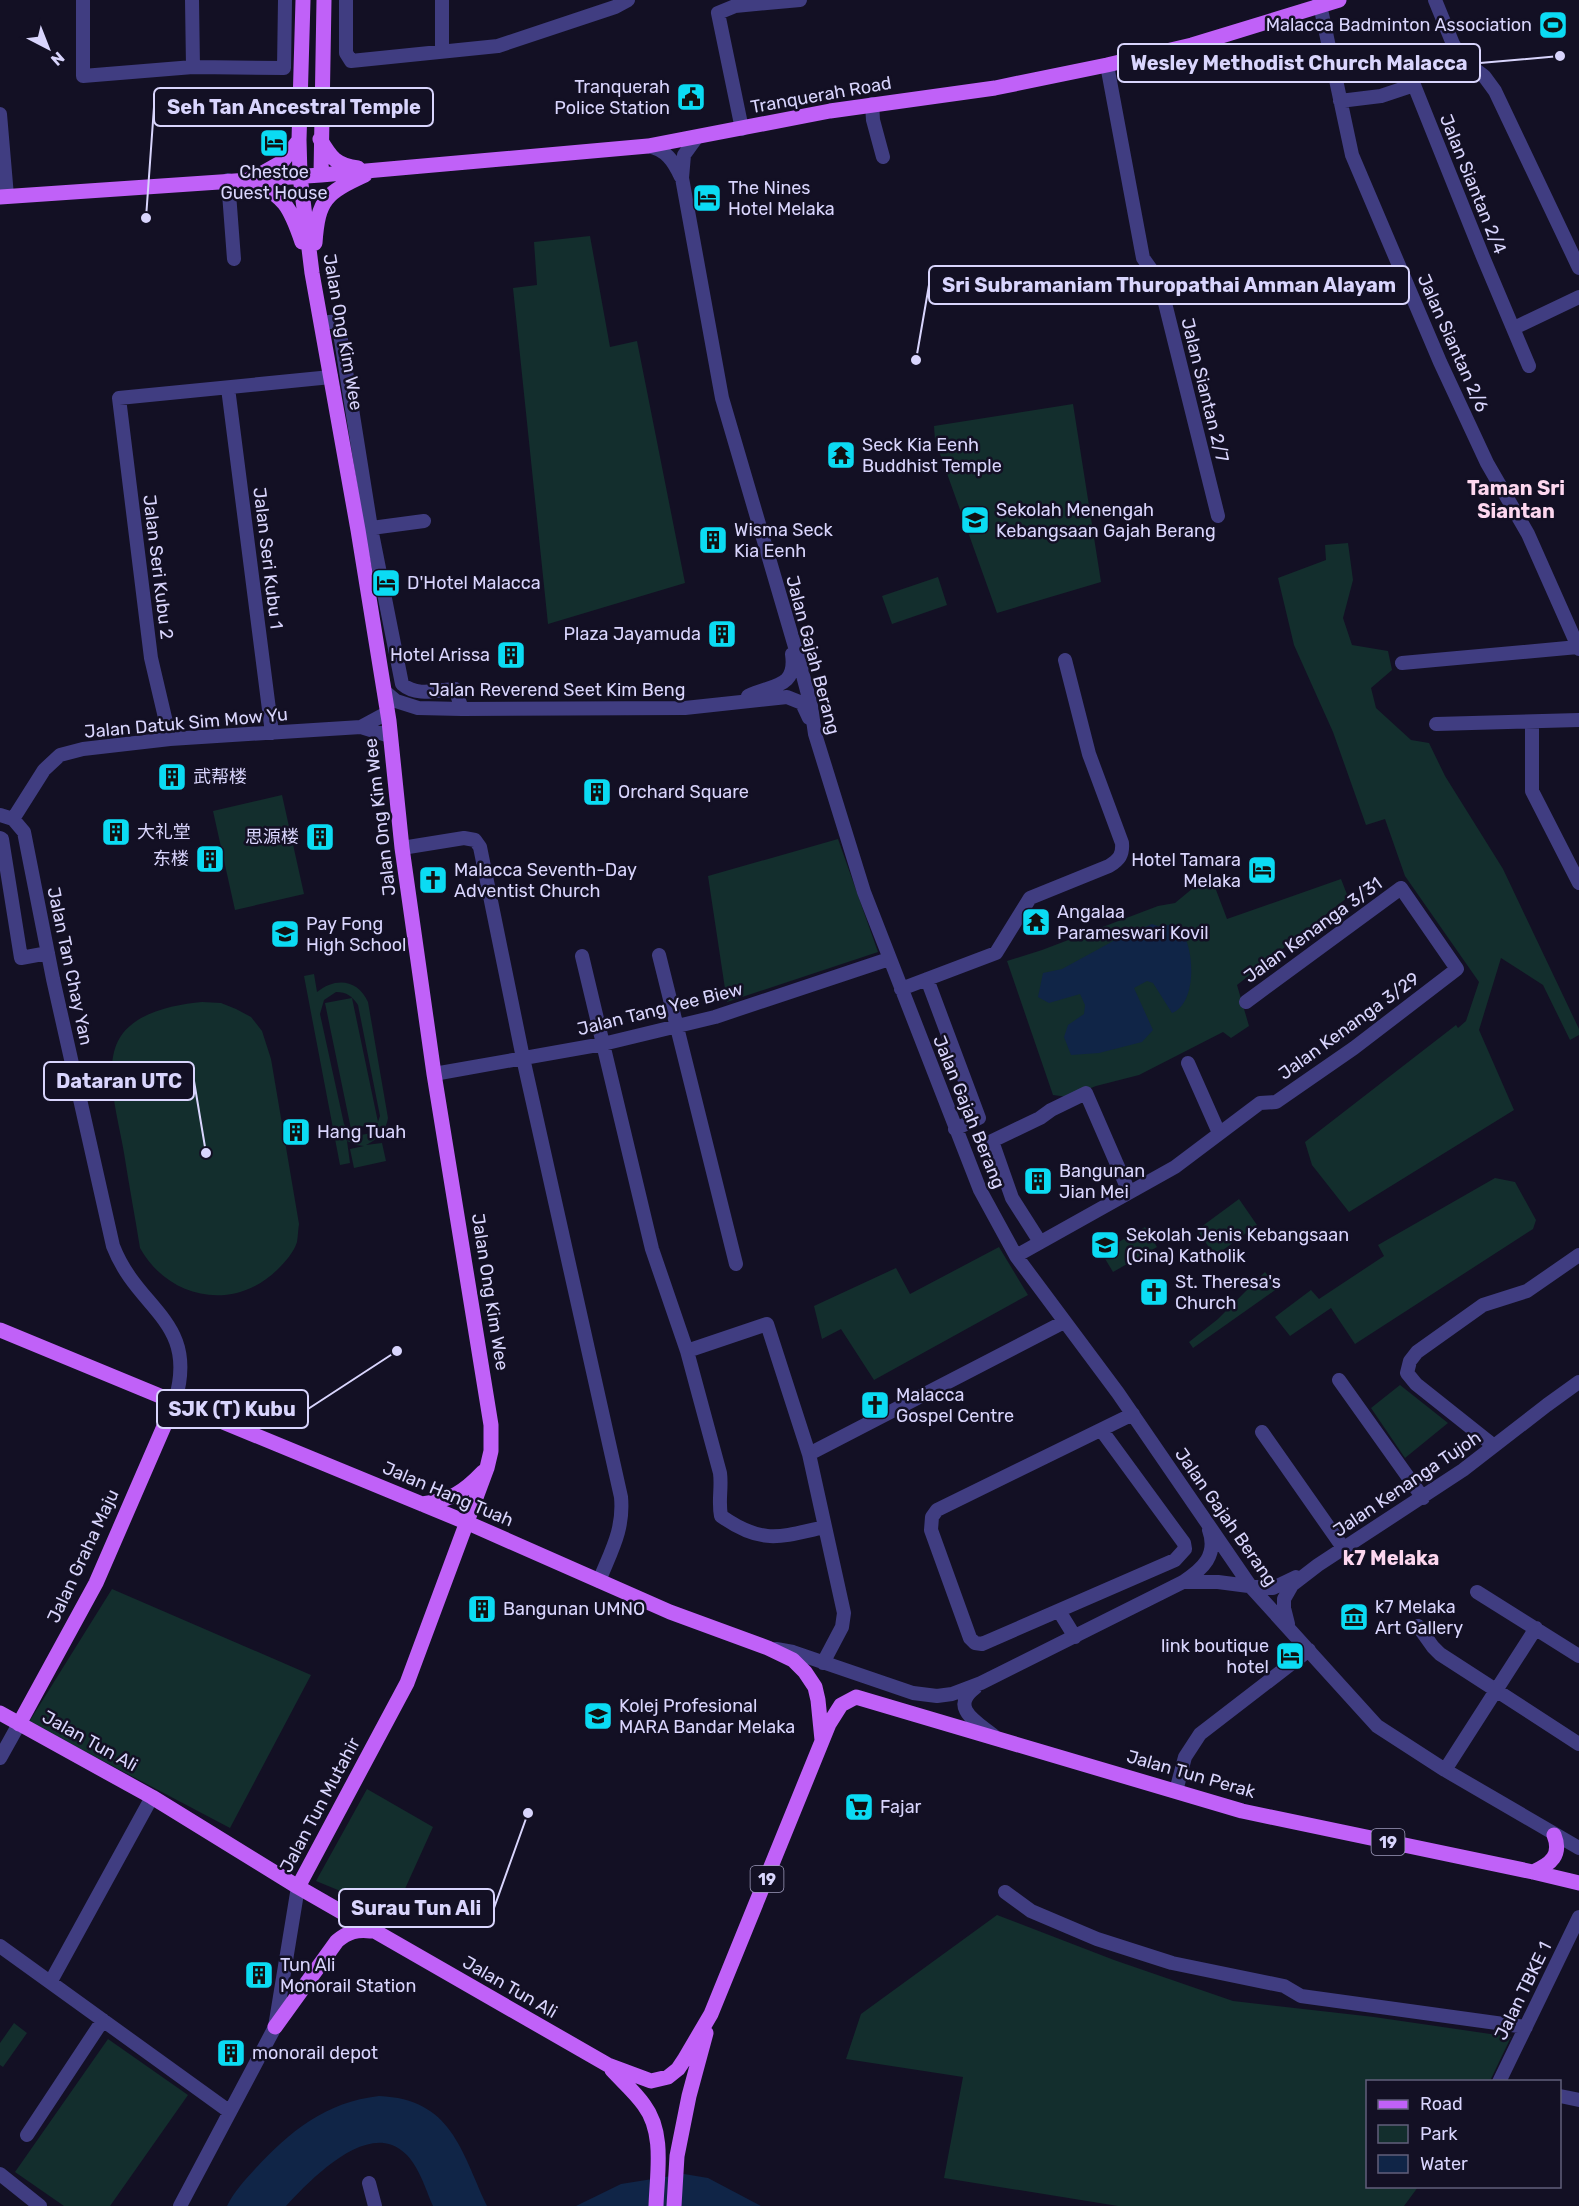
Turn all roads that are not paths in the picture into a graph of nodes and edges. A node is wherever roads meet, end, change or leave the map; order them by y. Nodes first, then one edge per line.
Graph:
1 (83, 0) edge
2 (192, 0) edge
3 (285, 0) edge
4 (303, 0) edge
5 (324, 0) edge
6 (346, 0) edge
7 (442, 0) edge
8 (628, 0) edge
9 (800, 0) edge
10 (1339, 0) edge
11 (1435, 0) edge
12 (1320, 3) edge
13 (442, 51) junction
14 (1107, 65) junction
15 (193, 67) junction
16 (1340, 101) junction
17 (872, 104) junction
18 (0, 114) edge
19 (742, 129) junction
20 (697, 137) junction
21 (320, 139) junction
22 (299, 140) junction
23 (648, 146) junction
24 (883, 157) dead end
25 (376, 170) junction
26 (321, 175) junction
27 (300, 176) junction
28 (251, 178) junction
29 (682, 178) junction
30 (228, 180) junction
31 (4, 197) edge
32 (234, 259) dead end
33 (1579, 268) edge
34 (312, 273) junction
35 (1579, 297) edge
36 (321, 323) junction
37 (1514, 328) junction
38 (1529, 366) dead end
39 (331, 377) junction
40 (228, 388) junction
41 (1218, 516) dead end
42 (424, 521) dead end
43 (364, 529) junction
44 (787, 625) junction
45 (1578, 648) edge
46 (1065, 660) dead end
47 (1402, 663) dead end
48 (384, 691) junction
49 (736, 702) junction
50 (462, 709) junction
51 (387, 713) junction
52 (1579, 720) edge
53 (1532, 722) junction
54 (1436, 724) dead end
55 (361, 727) junction
56 (272, 733) junction
57 (815, 734) junction
58 (390, 736) junction
59 (170, 739) junction
60 (7, 817) edge
61 (0, 838) edge
62 (402, 848) junction
63 (1579, 883) edge
64 (1401, 888) joint
65 (48, 953) junction
66 (659, 955) dead end
67 (582, 957) dead end
68 (889, 959) junction
69 (927, 979) junction
70 (901, 989) junction
71 (1246, 1002) dead end
72 (676, 1027) junction
73 (603, 1044) junction
74 (524, 1058) junction
75 (1188, 1063) dead end
76 (434, 1074) junction
77 (955, 1129) junction
78 (1219, 1133) junction
79 (1129, 1192) junction
80 (1040, 1242) junction
81 (1579, 1255) edge
82 (1016, 1256) junction
83 (736, 1264) dead end
84 (1064, 1322) junction
85 (0, 1330) edge
86 (687, 1351) junction
87 (1339, 1380) dead end
88 (1579, 1382) edge
89 (175, 1401) junction
90 (1133, 1414) junction
91 (1102, 1431) junction
92 (1262, 1432) dead end
93 (1494, 1446) junction
94 (809, 1454) junction
95 (487, 1468) junction
96 (1423, 1498) junction
97 (422, 1504) junction
98 (1205, 1517) junction
99 (468, 1523) junction
100 (825, 1527) junction
101 (1344, 1549) junction
102 (1318, 1565) junction
103 (600, 1581) junction
104 (1184, 1582) junction
105 (1251, 1587) junction
106 (1477, 1592) dead end
107 (1059, 1611) junction
108 (1418, 1626) dead end
109 (1536, 1628) junction
110 (1290, 1629) junction
111 (1075, 1637) junction
112 (768, 1648) junction
113 (1309, 1650) junction
114 (1579, 1656) edge
115 (823, 1663) junction
116 (981, 1683) junction
117 (1495, 1691) junction
118 (0, 1713) edge
119 (20, 1724) junction
120 (994, 1736) junction
121 (822, 1744) junction
122 (1579, 1744) edge
123 (0, 1758) edge
124 (1445, 1770) junction
125 (1176, 1791) junction
126 (152, 1797) junction
127 (1554, 1835) junction
128 (1579, 1848) edge
129 (1533, 1872) junction
130 (1579, 1884) edge
131 (298, 1887) junction
132 (1005, 1892) dead end
133 (1579, 1917) edge
134 (374, 1932) junction
135 (0, 1946) edge
136 (51, 1982) junction
137 (711, 2014) junction
138 (103, 2020) junction
139 (275, 2027) junction
140 (1526, 2027) junction
141 (608, 2065) junction
142 (1500, 2080) edge
143 (1561, 2096) edge
144 (1579, 2100) edge
145 (230, 2112) junction
146 (27, 2135) dead end
147 (0, 2174) edge
148 (369, 2183) dead end
149 (40, 2206) edge
150 (180, 2206) edge
151 (375, 2206) edge
152 (656, 2206) edge
153 (674, 2206) edge

1 - 15 street
2 - 15 street
3 - 15 street
4 - 22 main road, Jalan Ong Kim Wee
5 - 21 main road
6 - 13 street
7 - 13 street
8 - 13 street
9 - 19 street
10 - 12 main road, Tranquerah Road
11 - 33 street
12 - 14 main road, Tranquerah Road
12 - 16 street, Jalan Siantan 2/6
14 - 17 main road, Tranquerah Road
14 - 41 street, Jalan Siantan 2/7
16 - 37 street, Jalan Siantan 2/4
16 - 45 street, Jalan Siantan 2/6
17 - 19 main road, Tranquerah Road
17 - 24 street
18 - 31 street
19 - 20 main road, Tranquerah Road
20 - 23 main road, Tranquerah Road
20 - 29 street, Jalan Gajah Berang
21 - 25 main road
21 - 26 main road
22 - 27 main road, Jalan Ong Kim Wee
22 - 28 main road
23 - 25 main road, Tranquerah Road
23 - 29 street, Jalan Gajah Berang
25 - 26 main road, Tranquerah Road
25 - 34 main road
26 - 27 main road, Tranquerah Road
27 - 28 main road, Tranquerah Road
27 - 34 main road, Jalan Ong Kim Wee
28 - 30 main road, Tranquerah Road
28 - 34 main road
29 - 44 street, Jalan Gajah Berang
30 - 31 main road, Tranquerah Road
30 - 32 street
34 - 36 main road, Jalan Ong Kim Wee
35 - 37 street
36 - 39 main road, Jalan Ong Kim Wee
36 - 43 street
37 - 38 street, Jalan Siantan 2/4
39 - 40 street
39 - 43 main road, Jalan Ong Kim Wee
40 - 56 street, Jalan Seri Kubu 1
40 - 59 street, Jalan Seri Kubu 2
42 - 43 street
43 - 48 main road, Jalan Ong Kim Wee
43 - 50 street
44 - 49 street, Jalan Reverend Seet Kim Beng
44 - 57 street, Jalan Gajah Berang
45 - 47 street
46 - 69 street
48 - 50 street, Jalan Reverend Seet Kim Beng
48 - 51 main road, Jalan Ong Kim Wee
49 - 50 street, Jalan Reverend Seet Kim Beng
49 - 57 street, Jalan Reverend Seet Kim Beng
51 - 55 street, Jalan Datuk Sim Mow Yu
51 - 58 main road, Jalan Ong Kim Wee
52 - 53 street
53 - 54 street
53 - 63 street
55 - 56 street, Jalan Datuk Sim Mow Yu
55 - 58 street, Jalan Datuk Sim Mow Yu
56 - 59 street, Jalan Datuk Sim Mow Yu
57 - 68 street, Jalan Gajah Berang
58 - 62 main road, Jalan Ong Kim Wee
59 - 60 street, Jalan Datuk Sim Mow Yu
60 - 65 street, Jalan Tan Chay Yan
61 - 65 street
62 - 74 street
62 - 76 main road, Jalan Ong Kim Wee
64 - 71 street, Jalan Kenanga 3/31
64 - 78 street, Jalan Kenanga 3/29
65 - 89 street, Jalan Tan Chay Yan
66 - 72 street
67 - 73 street
68 - 70 street, Jalan Gajah Berang
68 - 72 street, Jalan Tang Yee Biew
69 - 70 street
69 - 77 street
70 - 77 street, Jalan Gajah Berang
72 - 73 street, Jalan Tang Yee Biew
72 - 83 street
73 - 74 street, Jalan Tang Yee Biew
73 - 86 street
74 - 76 street, Jalan Tang Yee Biew
74 - 103 street
75 - 78 street
76 - 95 main road, Jalan Ong Kim Wee
77 - 82 street, Jalan Gajah Berang
78 - 79 street, Jalan Kenanga 3/29
79 - 80 street, Jalan Kenanga 3/29
79 - 80 street
80 - 82 street, Jalan Kenanga 3/29
81 - 93 street
82 - 84 street, Jalan Gajah Berang
84 - 90 street, Jalan Gajah Berang
84 - 94 street
85 - 89 main road, Jalan Hang Tuah
86 - 94 street
86 - 100 street
87 - 96 street
88 - 93 street, Jalan Kenanga Tujoh
89 - 97 main road, Jalan Hang Tuah
89 - 119 main road, Jalan Graha Maju
90 - 91 street
90 - 98 street, Jalan Gajah Berang
91 - 107 street
91 - 107 street
92 - 101 street
93 - 96 street, Jalan Kenanga Tujoh
94 - 100 street
95 - 97 main road
95 - 99 main road, Jalan Ong Kim Wee
96 - 101 street, Jalan Kenanga Tujoh
97 - 99 main road, Jalan Hang Tuah
98 - 104 street
98 - 105 street, Jalan Gajah Berang
99 - 103 main road, Jalan Hang Tuah
99 - 131 main road, Jalan Tun Mutahir
100 - 115 street
101 - 102 street, Jalan Kenanga Tujoh
102 - 105 street
102 - 110 street, Jalan Kenanga Tujoh
103 - 112 main road, Jalan Hang Tuah
104 - 105 street
104 - 111 street
105 - 110 street, Jalan Gajah Berang
106 - 109 street
107 - 111 street
108 - 117 street
109 - 114 street
109 - 117 street
110 - 113 street, Jalan Gajah Berang
111 - 116 street
112 - 115 street
112 - 121 main road, Jalan Hang Tuah
113 - 124 street, Jalan Gajah Berang
113 - 125 street
115 - 116 street
116 - 120 street
117 - 122 street
117 - 124 street
118 - 119 main road, Jalan Tun Ali
119 - 123 street
119 - 126 main road, Jalan Tun Ali
120 - 121 main road, Jalan Tun Perak / 19
120 - 125 main road, Jalan Tun Perak / 19
121 - 137 main road, Jalan Tun Ali / 19
124 - 127 street, Jalan Gajah Berang
125 - 129 main road, Jalan Tun Perak / 19
126 - 131 main road, Jalan Tun Ali
126 - 136 street
127 - 128 street, Jalan Gajah Berang
127 - 129 main road
129 - 130 main road, Jalan Tun Perak / 19
131 - 134 main road, Jalan Tun Ali
131 - 139 street, Jalan Tun Mutahir
132 - 140 street
133 - 140 street, Jalan TBKE 1
134 - 139 main road
134 - 141 main road, Jalan Tun Ali
135 - 136 street
136 - 138 street
137 - 141 main road, Jalan Tun Ali / 19
137 - 153 main road, 19
138 - 145 street
138 - 146 street
139 - 145 street, Jalan Tun Mutahir
140 - 142 street, Jalan TBKE 1
141 - 152 main road
143 - 144 street
145 - 150 street, Jalan Tun Mutahir
147 - 149 street
148 - 151 street

